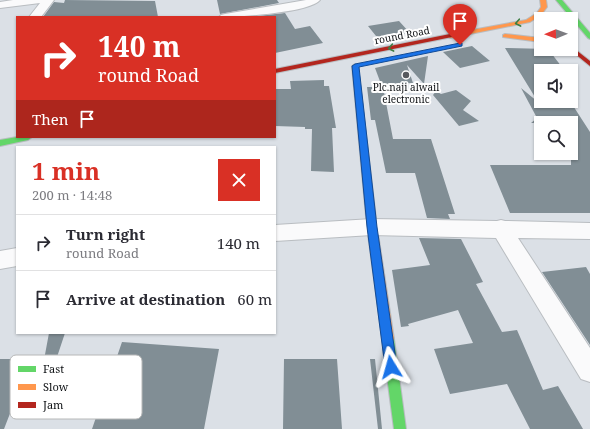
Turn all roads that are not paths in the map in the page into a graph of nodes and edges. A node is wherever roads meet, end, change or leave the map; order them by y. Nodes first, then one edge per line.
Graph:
1 (38, 0) edge
2 (48, 0) edge
3 (314, 0) edge
4 (543, 0) edge
5 (559, 0) edge
6 (0, 5) edge
7 (565, 12) edge
8 (35, 16) edge
9 (230, 16) edge
10 (578, 26) edge
11 (534, 30) dead end
12 (590, 37) edge
13 (534, 39) edge
14 (578, 54) edge
15 (590, 64) edge
16 (355, 66) dead end
17 (276, 71) edge
18 (23, 138) edge
19 (0, 143) edge
20 (372, 227) junction
21 (500, 228) junction
22 (590, 231) edge
23 (276, 232) edge
24 (16, 257) edge
25 (0, 260) edge
26 (590, 370) edge
27 (400, 429) edge

1 - 6 street
2 - 8 street
3 - 9 street
4 -> 17 main road, round Road
5 - 7 main road
10 - 12 main road
11 - 13 main road
14 - 15 main road
16 - 20 main road
18 - 19 main road
20 - 21 street
20 - 23 street
20 - 27 main road
21 - 22 street
21 - 26 street
24 - 25 street

